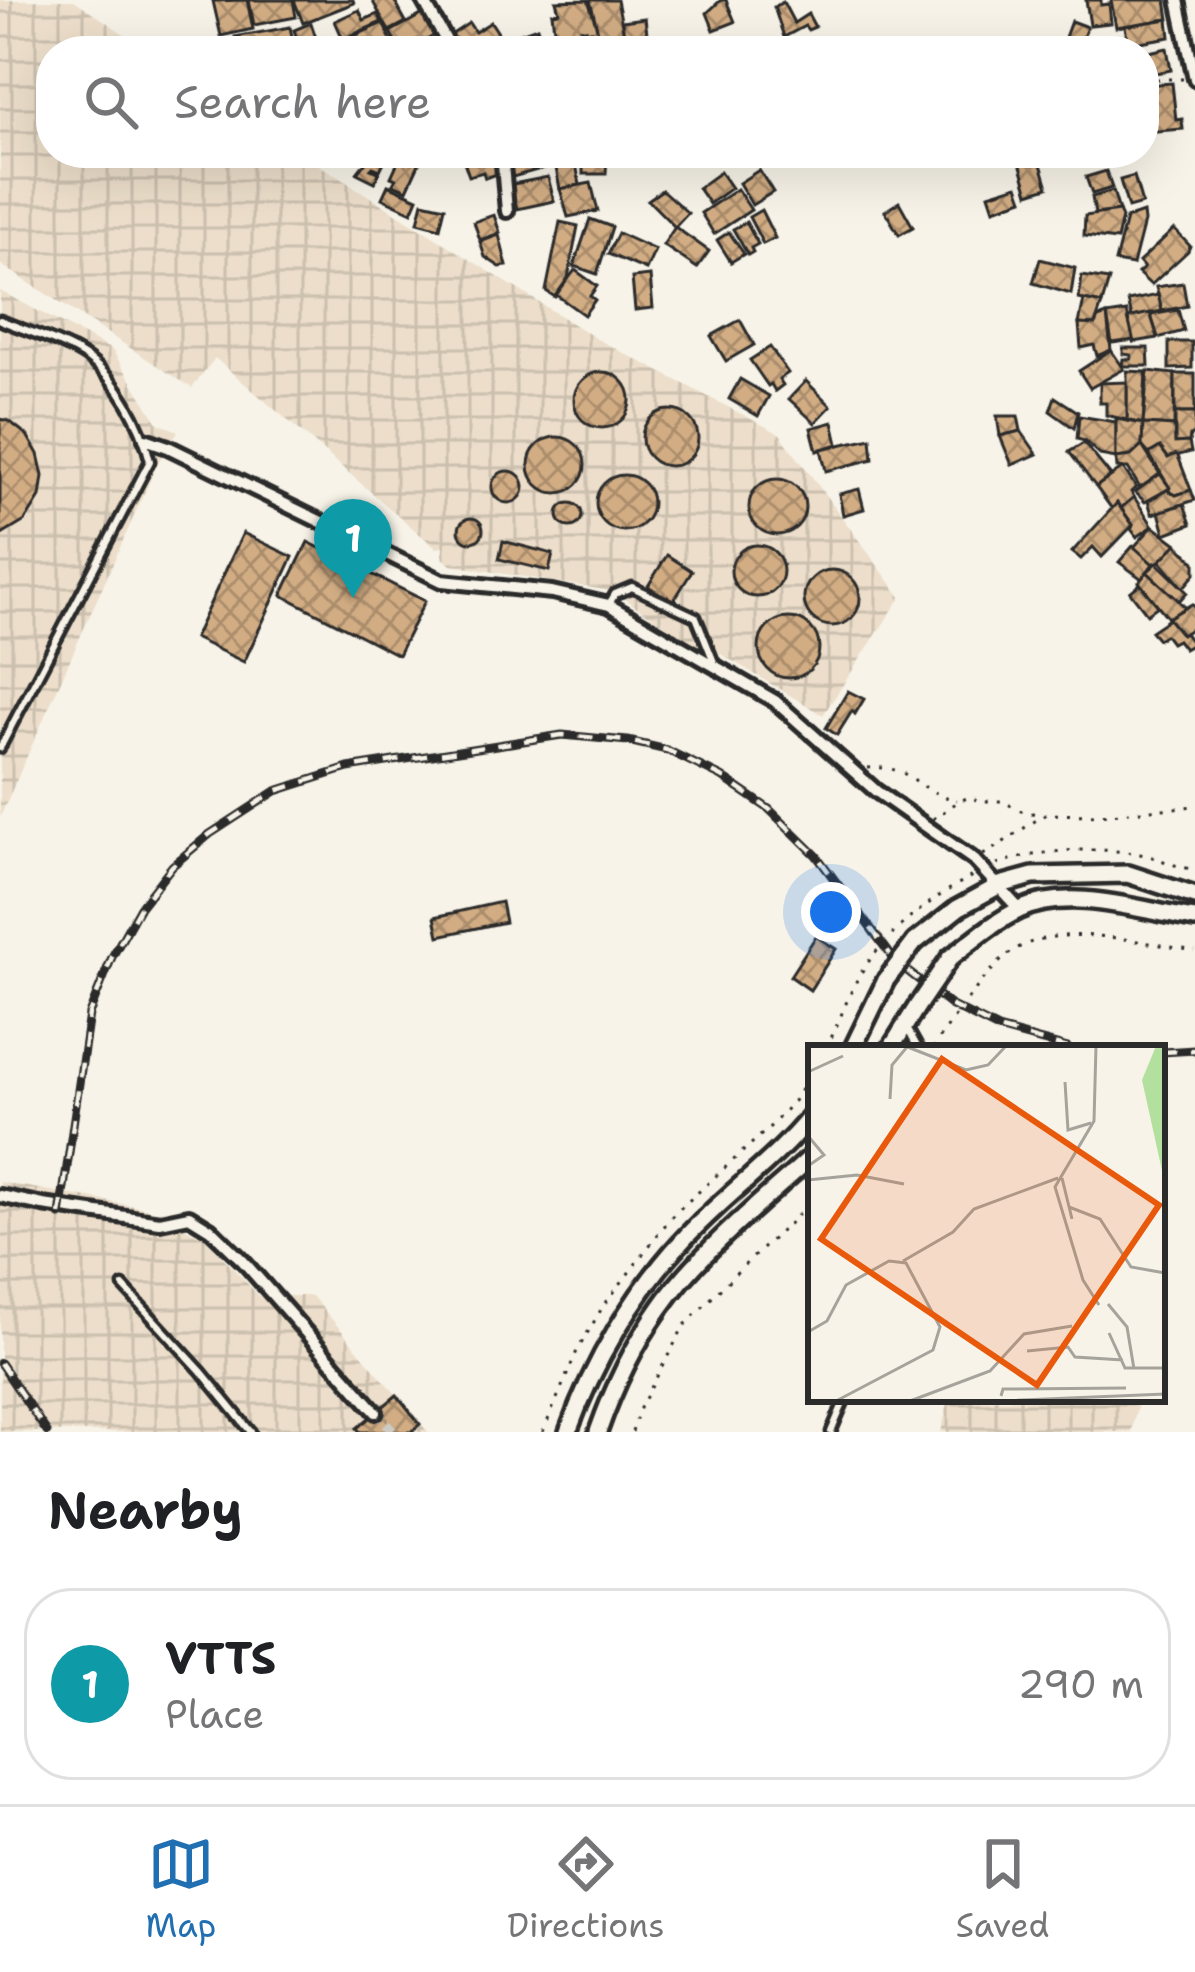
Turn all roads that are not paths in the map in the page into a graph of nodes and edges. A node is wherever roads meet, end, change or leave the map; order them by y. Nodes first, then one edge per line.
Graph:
1 (423, 0) edge
2 (1178, 0) edge
3 (443, 36) edge
4 (1194, 76) edge
5 (503, 168) edge
6 (507, 211) dead end
7 (0, 320) edge
8 (145, 440) junction
9 (609, 605) junction
10 (716, 665) junction
11 (0, 748) edge
12 (1000, 885) junction
13 (1195, 896) edge
14 (1020, 910) junction
15 (1195, 920) edge
16 (906, 1026) junction
17 (854, 1045) edge
18 (893, 1045) edge
19 (916, 1045) edge
20 (808, 1120) edge
21 (808, 1160) edge
22 (0, 1196) edge
23 (123, 1286) dead end
24 (843, 1402) edge
25 (376, 1412) tunnel mouth
26 (250, 1432) edge
27 (568, 1432) edge
28 (598, 1432) edge
29 (831, 1432) edge

1 - 3 street
2 - 4 street
5 - 6 street
7 - 8 lane
8 - 9 street
8 - 11 lane
9 - 10 street
9 - 10 lane
10 - 12 street
12 - 13 main road
12 - 14 street
12 - 17 main road, bridge
14 - 15 main road
14 - 16 main road, bridge
16 - 18 main road
16 - 19 lane
20 - 27 main road
21 - 28 main road
22 - 25 street
23 - 26 lane
24 - 29 lane

